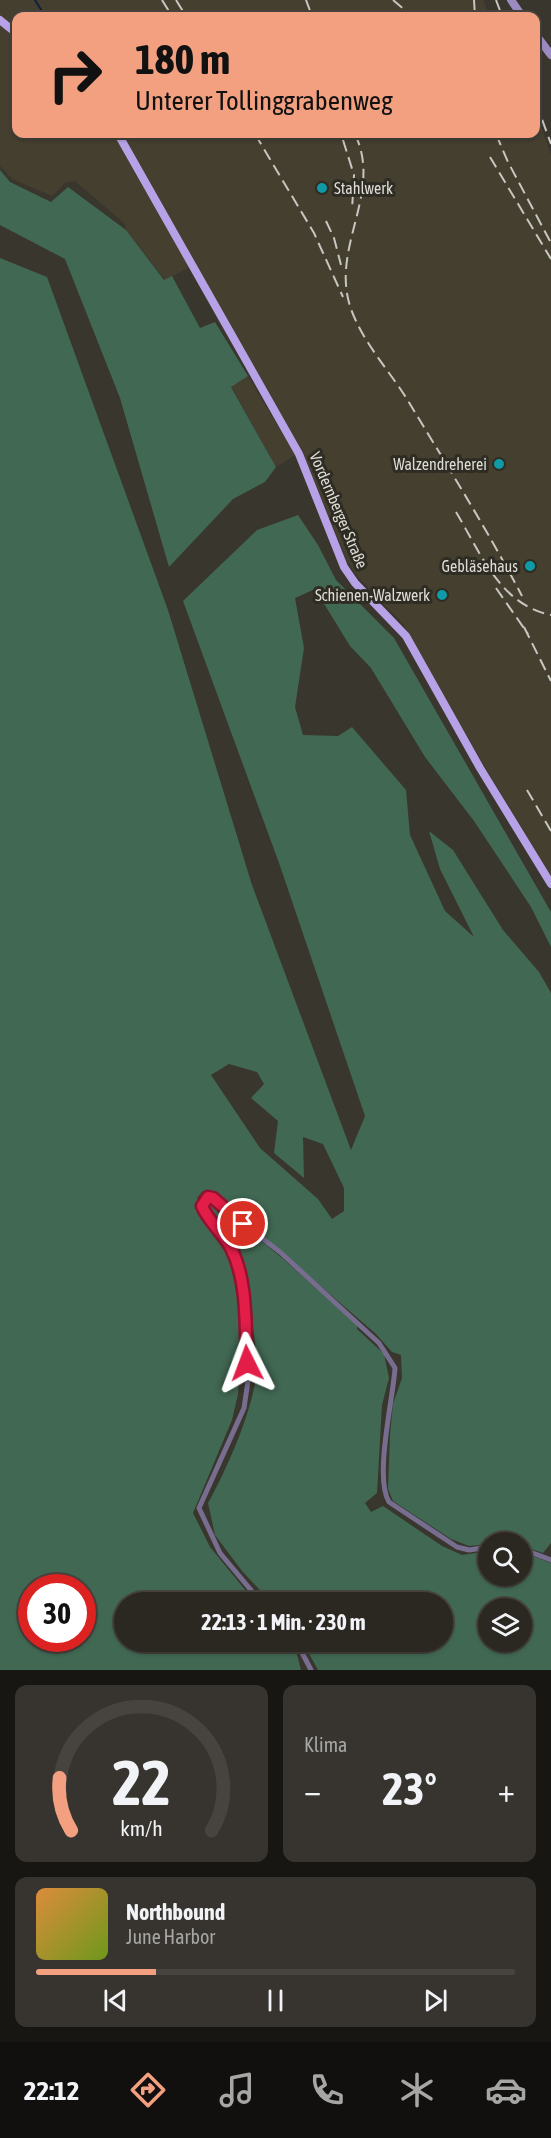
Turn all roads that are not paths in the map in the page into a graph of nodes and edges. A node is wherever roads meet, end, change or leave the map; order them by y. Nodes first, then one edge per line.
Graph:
1 (0, 20) edge
2 (12, 30) edge
3 (540, 40) edge
4 (551, 55) edge
5 (120, 138) edge
6 (551, 884) edge
7 (478, 1549) edge
8 (532, 1553) edge
9 (551, 1560) edge
10 (253, 1592) edge
11 (302, 1652) edge
12 (311, 1670) edge

1 - 2 main road
3 - 4 main road
5 - 6 main road, Vordernberger Straße
7 - 10 street
8 - 9 street
11 - 12 street

